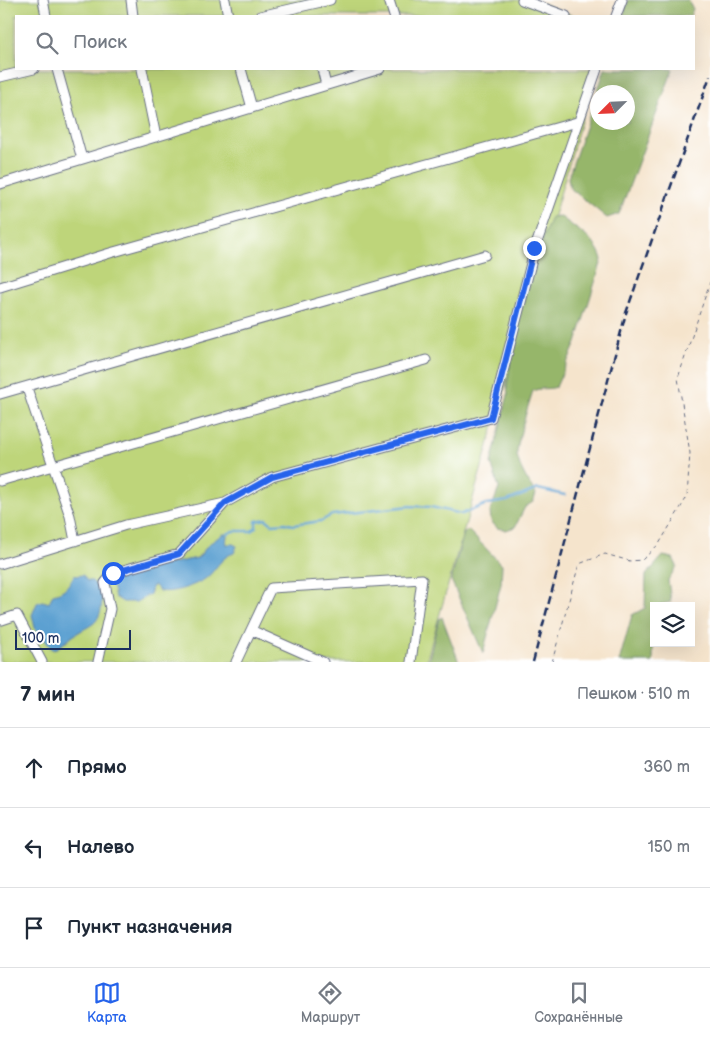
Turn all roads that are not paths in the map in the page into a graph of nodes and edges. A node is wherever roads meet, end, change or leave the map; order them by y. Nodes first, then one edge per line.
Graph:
1 (43, 0) edge
2 (131, 0) edge
3 (225, 0) edge
4 (330, 0) edge
5 (388, 0) edge
6 (522, 0) edge
7 (622, 0) edge
8 (304, 3) edge
9 (46, 15) edge
10 (133, 15) edge
11 (228, 15) edge
12 (263, 15) edge
13 (308, 15) edge
14 (394, 15) edge
15 (563, 15) edge
16 (616, 15) edge
17 (30, 70) edge
18 (57, 70) edge
19 (142, 70) edge
20 (241, 70) edge
21 (322, 70) edge
22 (377, 70) edge
23 (596, 70) edge
24 (0, 77) edge
25 (326, 85) junction
26 (252, 108) junction
27 (577, 122) junction
28 (156, 136) junction
29 (82, 159) junction
30 (0, 184) edge
31 (485, 255) dead end
32 (0, 287) edge
33 (426, 360) dead end
34 (27, 388) junction
35 (0, 394) edge
36 (53, 465) junction
37 (0, 481) edge
38 (225, 503) junction
39 (75, 541) junction
40 (0, 564) edge
41 (0, 610) edge
42 (1, 621) edge
43 (251, 630) junction
44 (42, 662) edge
45 (98, 662) edge
46 (236, 662) edge
47 (323, 662) edge
48 (411, 662) edge

1 - 9 lane
2 - 10 lane
3 - 11 lane
4 - 8 lane
5 - 14 lane
6 - 15 lane
7 - 16 lane
8 - 12 lane
8 - 13 lane
17 - 24 lane
18 - 29 lane
19 - 28 lane
20 - 26 lane
21 - 25 lane
22 - 25 lane
23 - 27 lane
25 - 26 lane
26 - 28 lane
27 - 32 lane
27 - 38 lane
28 - 29 lane
29 - 30 lane
31 - 34 lane
33 - 36 lane
34 - 35 lane
34 - 36 lane
36 - 37 lane
36 - 39 lane
38 - 39 lane
38 - 45 lane
39 - 40 lane
41 - 42 lane
42 - 44 lane
43 - 46 lane
43 - 47 lane
43 - 48 lane

